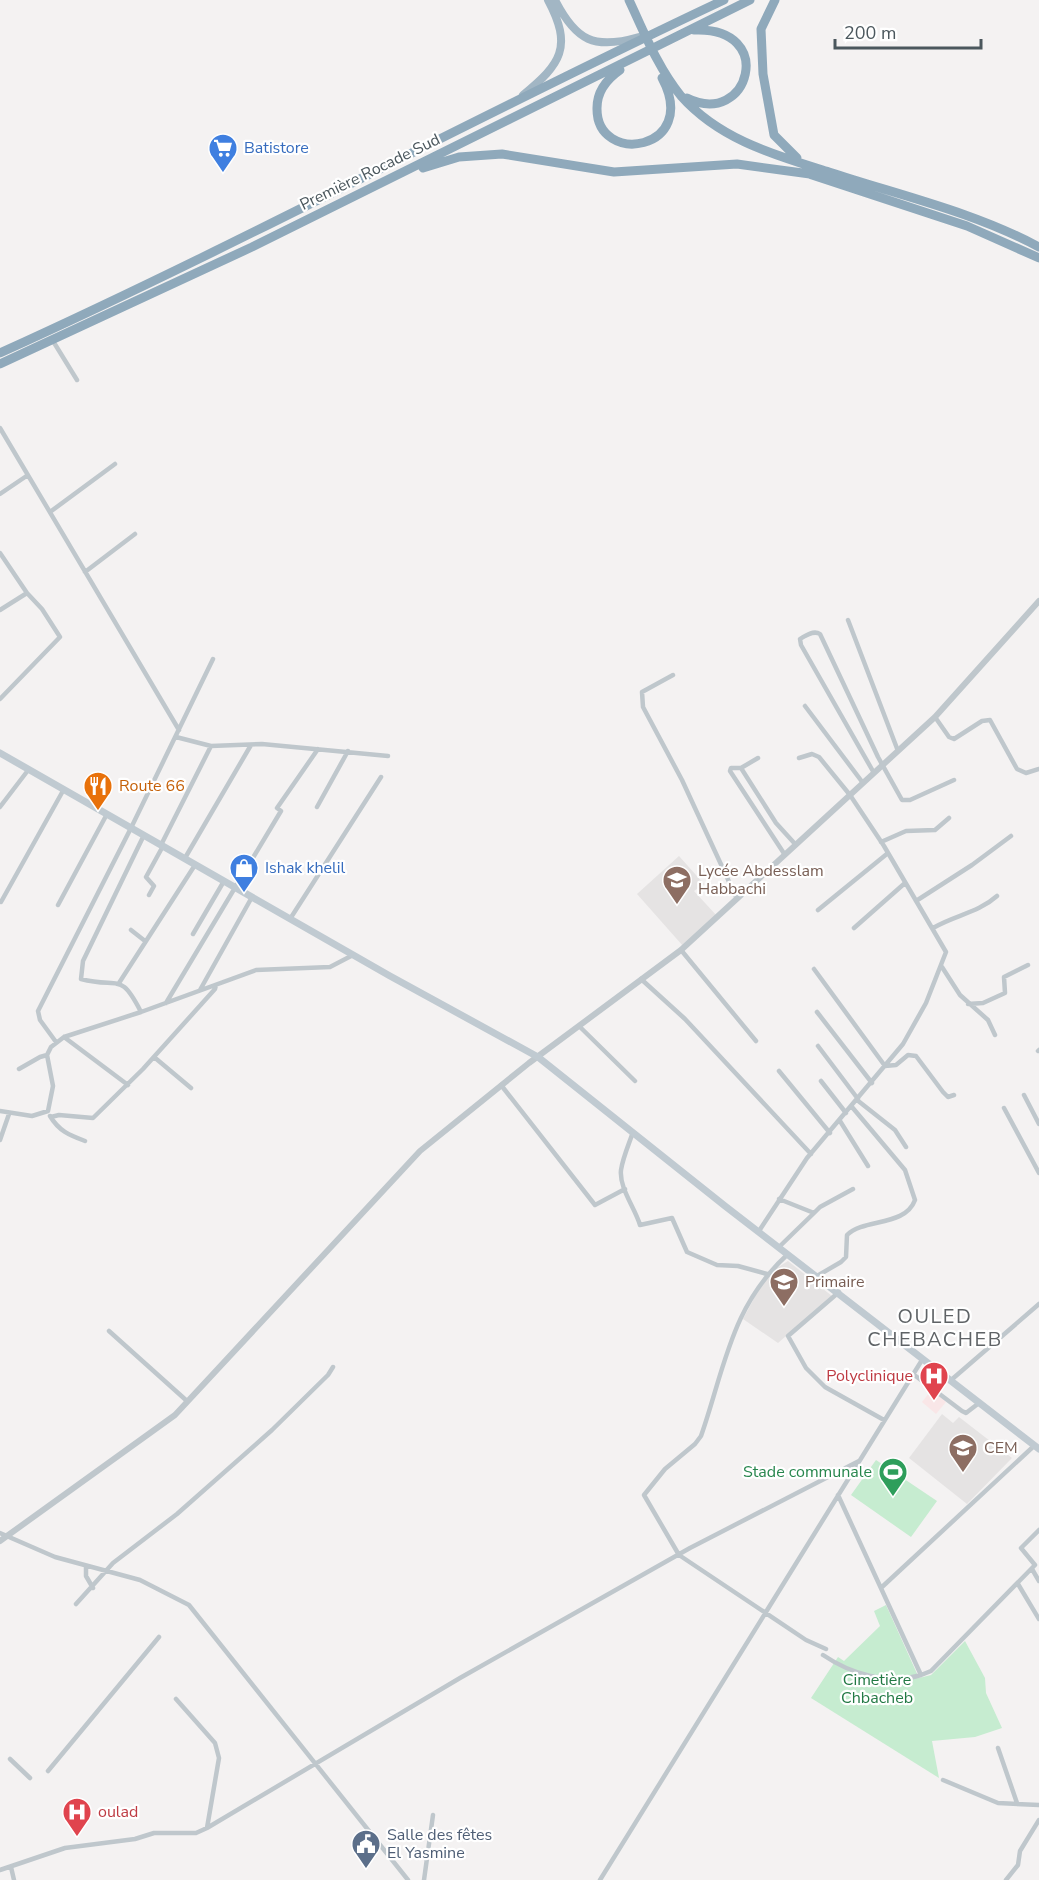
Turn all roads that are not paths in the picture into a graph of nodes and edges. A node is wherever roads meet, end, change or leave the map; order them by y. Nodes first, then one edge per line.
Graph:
1 (548, 0) edge
2 (555, 0) edge
3 (627, 0) edge
4 (724, 0) edge
5 (750, 0) edge
6 (775, 0) edge
7 (660, 30) junction
8 (688, 30) junction
9 (634, 58) junction
10 (661, 70) junction
11 (666, 86) junction
12 (680, 94) junction
13 (517, 100) junction
14 (810, 170) junction
15 (392, 177) junction
16 (1039, 247) edge
17 (1039, 258) edge
18 (53, 341) junction
19 (0, 353) edge
20 (0, 364) edge
21 (77, 381) dead end
22 (0, 428) edge
23 (115, 464) dead end
24 (28, 475) junction
25 (0, 494) edge
26 (50, 512) junction
27 (135, 534) dead end
28 (0, 553) edge
29 (85, 572) junction
30 (27, 593) junction
31 (1039, 601) edge
32 (0, 610) edge
33 (848, 620) dead end
34 (213, 658) dead end
35 (673, 675) dead end
36 (0, 699) edge
37 (805, 706) dead end
38 (935, 717) junction
39 (179, 730) junction
40 (176, 736) junction
41 (251, 745) junction
42 (211, 746) junction
43 (318, 749) junction
44 (348, 751) junction
45 (898, 751) junction
46 (0, 753) edge
47 (388, 756) dead end
48 (758, 758) dead end
49 (800, 758) dead end
50 (883, 765) junction
51 (741, 768) junction
52 (29, 769) junction
53 (1039, 769) edge
54 (874, 773) junction
55 (381, 777) dead end
56 (954, 780) dead end
57 (863, 783) junction
58 (63, 789) junction
59 (850, 795) junction
60 (0, 807) edge
61 (317, 807) dead end
62 (107, 814) junction
63 (949, 818) dead end
64 (131, 828) junction
65 (144, 835) junction
66 (1011, 836) dead end
67 (881, 842) junction
68 (162, 845) junction
69 (796, 845) junction
70 (888, 853) junction
71 (785, 855) junction
72 (185, 858) junction
73 (196, 865) junction
74 (224, 881) junction
75 (905, 883) junction
76 (236, 888) junction
77 (148, 895) dead end
78 (252, 897) junction
79 (997, 897) dead end
80 (736, 899) junction
81 (916, 901) junction
82 (1, 902) edge
83 (58, 905) dead end
84 (818, 910) dead end
85 (290, 918) junction
86 (854, 928) dead end
87 (933, 928) junction
88 (131, 930) dead end
89 (193, 933) dead end
90 (145, 941) junction
91 (681, 950) junction
92 (355, 954) junction
93 (1028, 965) dead end
94 (942, 967) junction
95 (814, 969) dead end
96 (641, 979) junction
97 (118, 983) junction
98 (216, 985) junction
99 (200, 990) junction
100 (166, 1003) junction
101 (968, 1004) junction
102 (141, 1012) junction
103 (817, 1012) dead end
104 (579, 1026) junction
105 (996, 1035) dead end
106 (64, 1037) junction
107 (756, 1041) dead end
108 (56, 1042) junction
109 (818, 1046) dead end
110 (46, 1055) junction
111 (154, 1057) junction
112 (538, 1057) junction
113 (885, 1066) junction
114 (19, 1069) dead end
115 (779, 1071) dead end
116 (634, 1080) dead end
117 (821, 1081) dead end
118 (872, 1083) junction
119 (128, 1084) junction
120 (501, 1085) junction
121 (191, 1088) dead end
122 (954, 1095) dead end
123 (1024, 1095) dead end
124 (858, 1100) junction
125 (852, 1107) junction
126 (1004, 1108) dead end
127 (0, 1111) edge
128 (48, 1111) junction
129 (846, 1113) junction
130 (9, 1114) junction
131 (51, 1117) junction
132 (840, 1121) junction
133 (1039, 1124) edge
134 (633, 1132) junction
135 (830, 1133) junction
136 (0, 1140) edge
137 (85, 1140) dead end
138 (906, 1147) dead end
139 (811, 1154) junction
140 (868, 1166) dead end
141 (1039, 1173) edge
142 (625, 1189) junction
143 (853, 1189) dead end
144 (779, 1199) junction
145 (814, 1214) junction
146 (759, 1231) junction
147 (779, 1247) junction
148 (788, 1254) junction
149 (766, 1274) junction
150 (817, 1275) junction
151 (839, 1292) junction
152 (1039, 1304) edge
153 (109, 1331) dead end
154 (922, 1360) junction
155 (333, 1367) dead end
156 (913, 1374) junction
157 (950, 1381) junction
158 (188, 1401) junction
159 (979, 1403) junction
160 (884, 1420) junction
161 (1037, 1447) edge
162 (859, 1461) junction
163 (838, 1495) junction
164 (1039, 1530) edge
165 (2, 1537) edge
166 (679, 1555) junction
167 (86, 1567) junction
168 (1032, 1569) junction
169 (106, 1572) junction
170 (1039, 1581) edge
171 (1018, 1584) junction
172 (882, 1587) junction
173 (93, 1588) junction
174 (76, 1604) dead end
175 (768, 1612) junction
176 (1039, 1619) edge
177 (159, 1637) dead end
178 (826, 1648) dead end
179 (823, 1655) dead end
180 (921, 1675) junction
181 (176, 1699) dead end
182 (998, 1748) dead end
183 (10, 1759) dead end
184 (316, 1763) junction
185 (48, 1770) dead end
186 (30, 1778) dead end
187 (943, 1780) dead end
188 (1017, 1803) junction
189 (1039, 1805) edge
190 (433, 1815) dead end
191 (1039, 1820) edge
192 (207, 1828) junction
193 (11, 1867) junction
194 (0, 1870) edge
195 (14, 1880) edge
196 (408, 1880) edge
197 (424, 1880) edge
198 (600, 1880) edge
199 (1006, 1880) edge

1 - 13 highway
2 - 7 highway
3 - 10 highway
4 - 7 highway, Première Rocade Sud
5 - 8 highway, Première Rocade Sud
6 - 14 highway
7 - 13 highway, Première Rocade Sud
8 - 9 highway, Première Rocade Sud
8 - 12 highway
9 - 11 highway
9 - 15 highway, Première Rocade Sud
10 - 11 highway
10 - 12 highway
11 - 14 highway
12 - 14 highway
13 - 19 highway, Première Rocade Sud
14 - 15 highway
14 - 16 highway
14 - 17 highway
15 - 18 highway, Première Rocade Sud
18 - 20 highway, Première Rocade Sud
18 - 21 street
22 - 24 street
23 - 26 street
24 - 25 street
24 - 26 street
26 - 29 street
27 - 29 street
28 - 30 street
29 - 39 street
30 - 32 street
30 - 36 street
31 - 38 street
33 - 45 street
34 - 39 street
35 - 80 street
37 - 57 street
38 - 45 street
38 - 53 street
39 - 40 street
40 - 42 street
40 - 64 street
41 - 42 street
41 - 43 street
41 - 72 street
42 - 68 street
43 - 44 street
43 - 76 street
44 - 47 street
44 - 61 street
45 - 50 street
46 - 52 main road
48 - 51 street
49 - 59 street
50 - 54 street
50 - 54 street
50 - 56 street
51 - 69 street
51 - 71 street
52 - 58 main road
52 - 60 street
54 - 57 street
55 - 85 street
57 - 59 street
58 - 62 main road
58 - 82 street
59 - 67 street
59 - 69 street
62 - 64 main road
62 - 83 street
63 - 67 street
64 - 65 main road
64 - 108 street
65 - 68 main road
65 - 97 street
66 - 81 street
67 - 70 street
68 - 72 main road
68 - 77 street
69 - 71 street
70 - 75 street
70 - 84 street
71 - 80 street
72 - 73 main road
73 - 74 main road
73 - 90 street
74 - 76 main road
74 - 89 street
75 - 81 street
75 - 86 street
76 - 78 main road
76 - 100 street
78 - 85 main road
78 - 99 street
79 - 87 street
80 - 91 street
81 - 87 street
85 - 92 main road
87 - 94 street
88 - 90 street
90 - 97 street
91 - 96 street
91 - 107 street
92 - 98 street
92 - 112 main road
93 - 101 street
94 - 101 street
94 - 113 street
95 - 113 street
96 - 104 street
96 - 139 street
97 - 102 street
98 - 99 street
98 - 111 street
99 - 100 street
100 - 102 street
101 - 105 street
102 - 106 street
103 - 118 street
104 - 112 street
104 - 116 street
106 - 108 street
106 - 119 street
108 - 110 street
109 - 124 street
110 - 114 street
110 - 128 street
111 - 119 street
111 - 121 street
112 - 120 street
112 - 134 main road
113 - 118 street
113 - 122 street
115 - 135 street
117 - 129 street
118 - 124 street
119 - 131 street
120 - 142 street
120 - 158 street
123 - 133 street
124 - 125 street
124 - 138 street
125 - 129 street
125 - 150 street
126 - 141 street
127 - 130 street
128 - 130 street
128 - 131 street
129 - 132 street
130 - 136 street
131 - 137 street
132 - 135 street
132 - 140 street
134 - 142 street
134 - 146 main road
135 - 139 street
139 - 144 street
142 - 149 street
143 - 145 street
144 - 145 street
144 - 146 street
145 - 147 street
146 - 147 main road
147 - 148 main road
148 - 149 street
148 - 150 main road
149 - 166 street
150 - 151 main road
151 - 154 main road
151 - 160 street
152 - 157 street
153 - 158 street
154 - 156 street
154 - 157 main road
155 - 169 street
156 - 159 street
156 - 160 street
157 - 159 main road
158 - 165 street
159 - 161 main road
160 - 162 street
161 - 172 street
162 - 163 street
162 - 166 street
163 - 172 street
163 - 175 street
164 - 168 street
165 - 167 street
166 - 175 street
166 - 184 street
167 - 169 street
167 - 173 street
168 - 170 street
168 - 171 street
169 - 173 street
169 - 184 street
171 - 176 street
171 - 180 street
172 - 180 street
173 - 174 street
175 - 178 street
175 - 198 street
177 - 185 street
179 - 180 street
181 - 192 street
182 - 188 street
183 - 186 street
184 - 192 street
184 - 196 street
187 - 188 street
188 - 189 street
190 - 197 street
191 - 199 street
192 - 193 street
193 - 194 street
193 - 195 street

